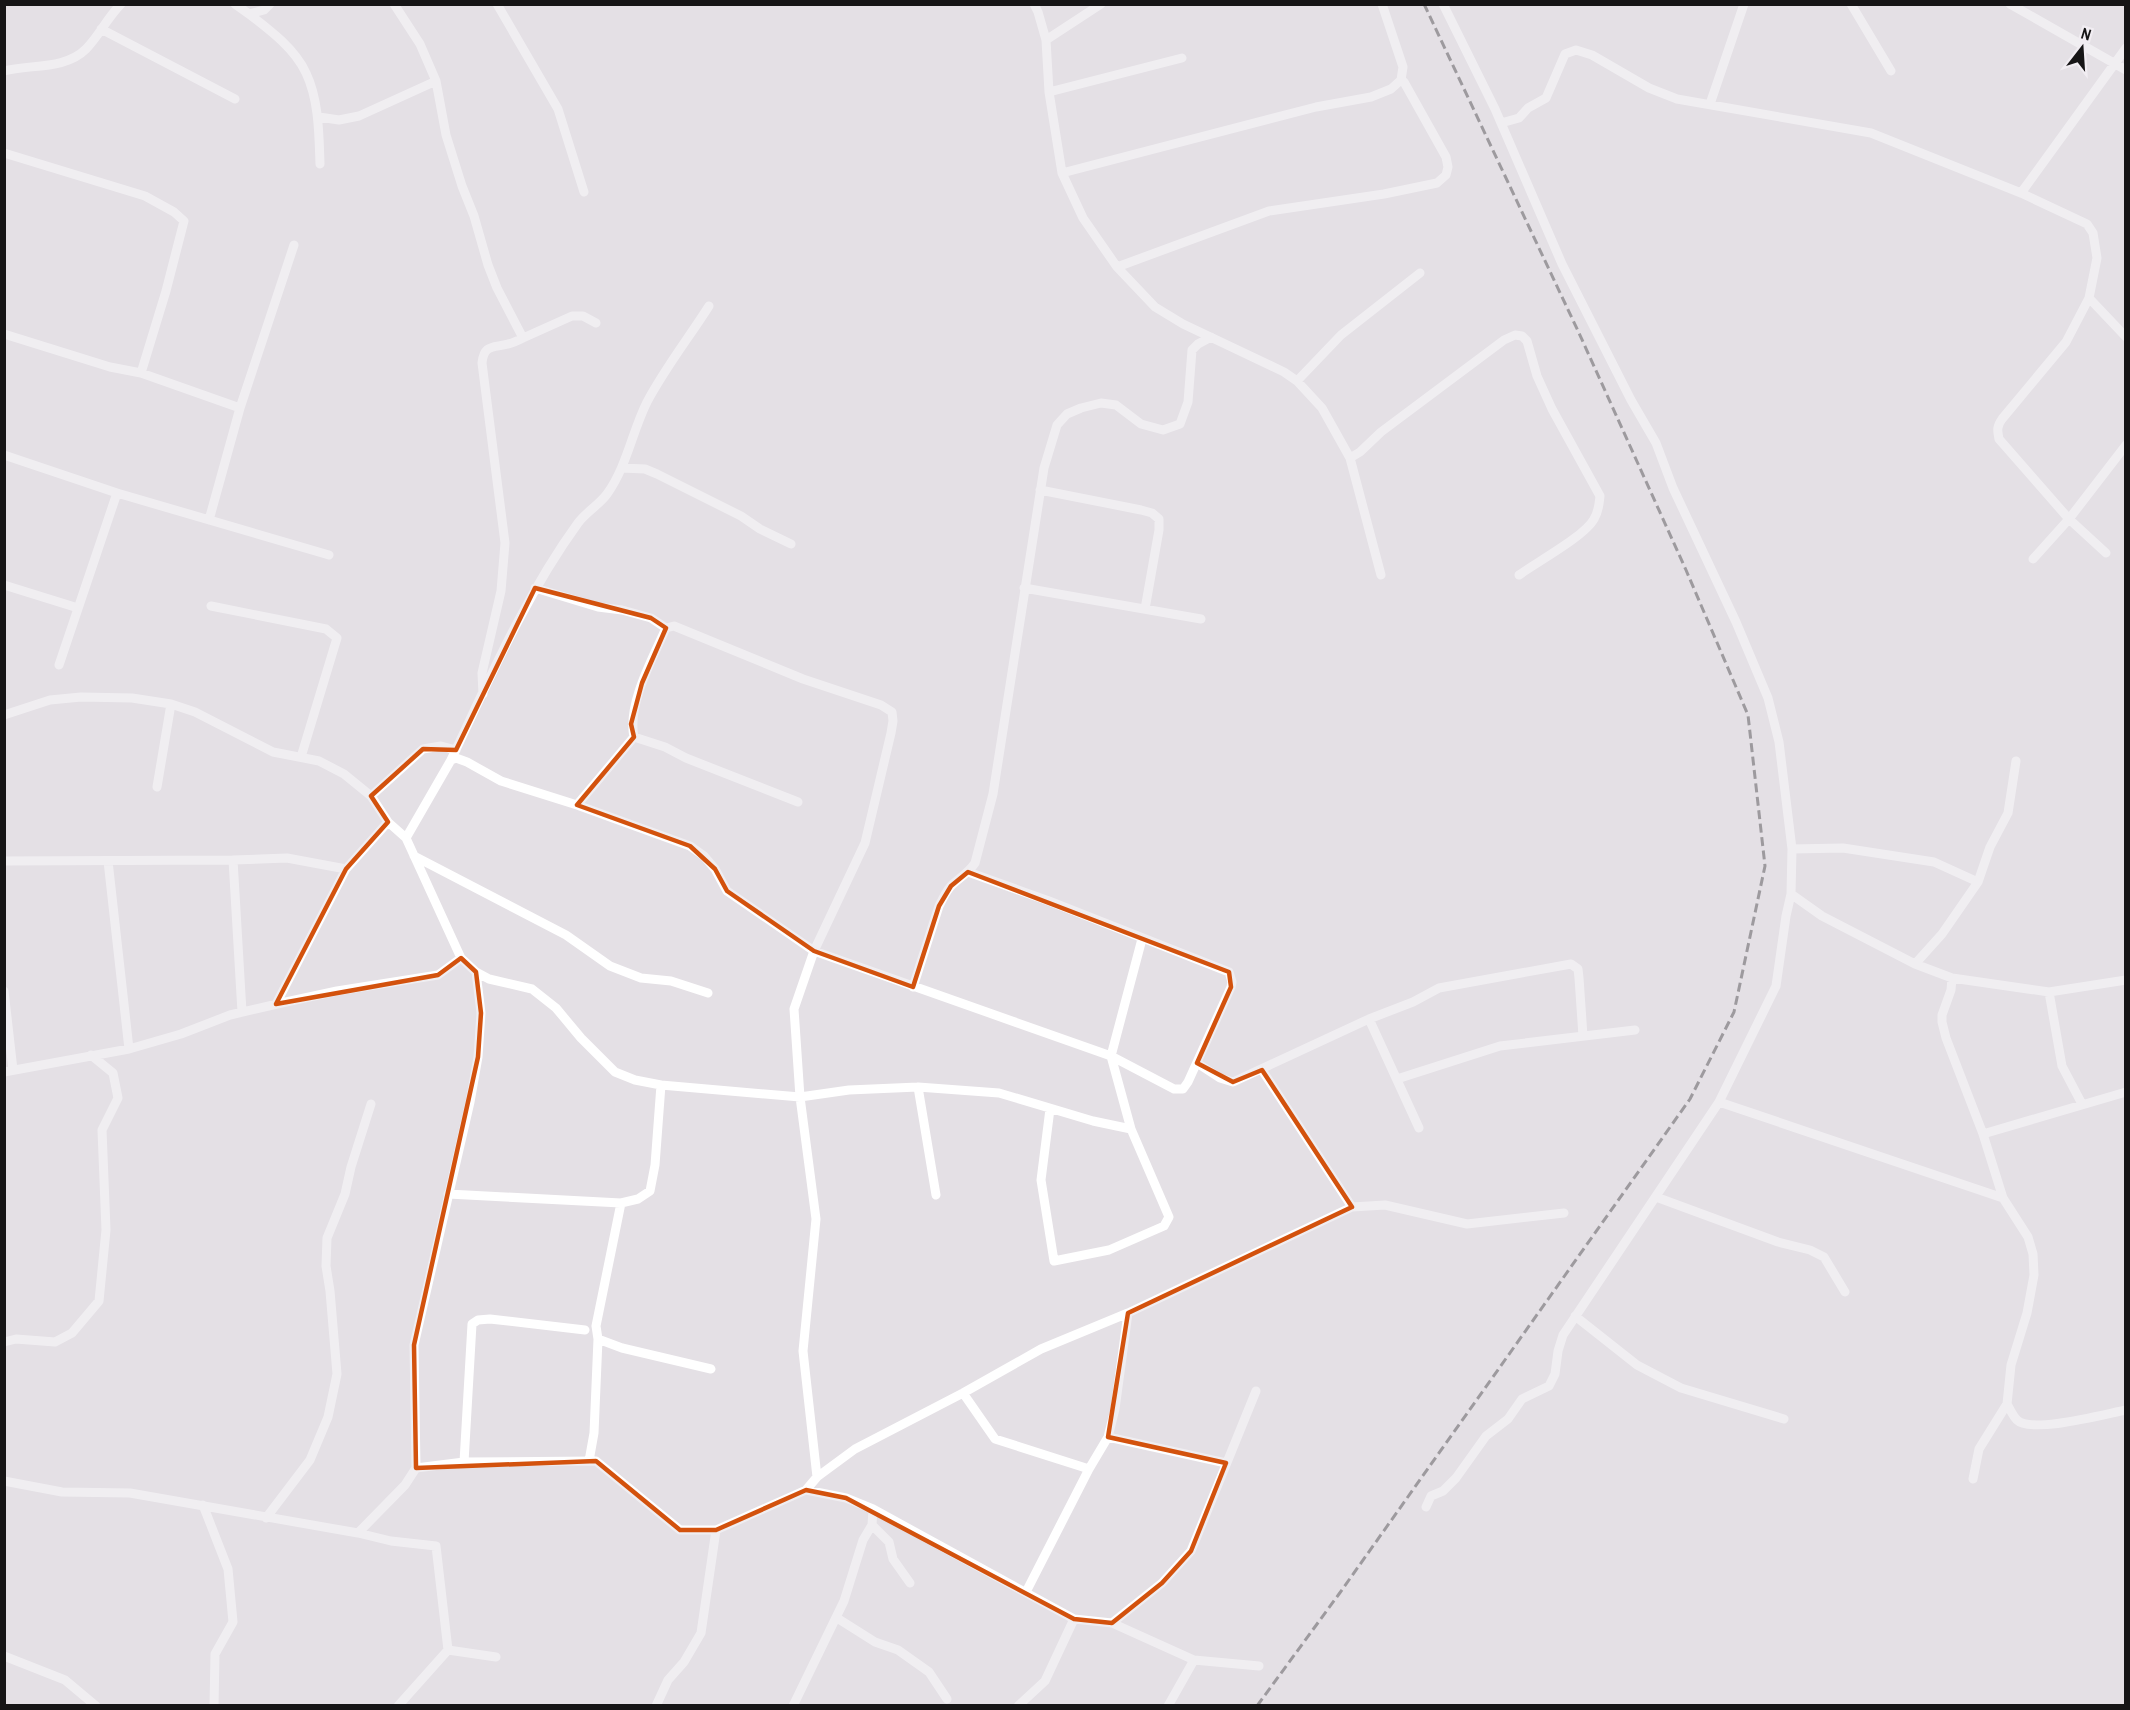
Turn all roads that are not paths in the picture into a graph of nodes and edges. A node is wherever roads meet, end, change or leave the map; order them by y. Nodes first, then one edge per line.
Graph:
1 (120, 4) edge
2 (235, 4) edge
3 (270, 4) edge
4 (394, 4) edge
5 (497, 4) edge
6 (1034, 4) edge
7 (1101, 4) edge
8 (1382, 4) edge
9 (1443, 4) edge
10 (1744, 4) edge
11 (1851, 4) edge
12 (2010, 4) edge
13 (249, 14) junction
14 (101, 29) junction
15 (1046, 40) junction
16 (2126, 48) edge
17 (1182, 58) dead end
18 (2115, 63) junction
19 (2126, 70) edge
20 (4, 71) edge
21 (1891, 71) dead end
22 (1401, 80) junction
23 (436, 81) junction
24 (1049, 92) junction
25 (235, 99) dead end
26 (1710, 104) junction
27 (319, 117) junction
28 (1501, 123) junction
29 (4, 153) edge
30 (320, 164) dead end
31 (1062, 173) junction
32 (584, 192) dead end
33 (2021, 193) junction
34 (294, 245) dead end
35 (1117, 267) junction
36 (1420, 273) dead end
37 (2089, 298) junction
38 (709, 306) dead end
39 (596, 323) dead end
40 (4, 334) edge
41 (1211, 337) junction
42 (523, 338) junction
43 (2126, 338) edge
44 (141, 374) junction
45 (1298, 381) junction
46 (240, 408) junction
47 (2126, 445) edge
48 (4, 455) edge
49 (1350, 458) junction
50 (622, 468) junction
51 (1040, 490) junction
52 (117, 493) junction
53 (2069, 519) junction
54 (209, 520) junction
55 (791, 544) dead end
56 (2106, 554) dead end
57 (329, 555) dead end
58 (2033, 559) dead end
59 (1381, 575) dead end
60 (1519, 575) dead end
61 (4, 585) edge
62 (535, 588) junction
63 (1024, 588) junction
64 (211, 606) dead end
65 (78, 608) junction
66 (1145, 609) junction
67 (1201, 619) dead end
68 (666, 628) junction
69 (59, 665) dead end
70 (483, 694) junction
71 (171, 704) junction
72 (4, 715) edge
73 (634, 737) junction
74 (456, 750) junction
75 (301, 757) junction
76 (451, 760) junction
77 (2016, 761) dead end
78 (157, 787) dead end
79 (371, 796) junction
80 (798, 802) dead end
81 (578, 805) junction
82 (388, 822) junction
83 (406, 838) junction
84 (1792, 849) junction
85 (414, 856) junction
86 (233, 860) junction
87 (4, 861) edge
88 (108, 861) junction
89 (346, 869) junction
90 (968, 872) junction
91 (1978, 882) junction
92 (1791, 894) junction
93 (1142, 939) junction
94 (814, 951) junction
95 (461, 958) junction
96 (1915, 964) junction
97 (476, 972) junction
98 (1952, 978) junction
99 (2126, 980) edge
100 (913, 987) junction
101 (4, 991) edge
102 (2049, 992) junction
103 (708, 993) dead end
104 (276, 1004) junction
105 (242, 1012) junction
106 (1369, 1019) junction
107 (1635, 1030) dead end
108 (1582, 1036) junction
109 (129, 1049) junction
110 (91, 1055) junction
111 (1111, 1056) junction
112 (1197, 1062) junction
113 (1262, 1070) junction
114 (8, 1071) edge
115 (1397, 1079) junction
116 (661, 1085) junction
117 (918, 1086) junction
118 (2126, 1092) edge
119 (800, 1097) junction
120 (1719, 1102) junction
121 (371, 1104) dead end
122 (2082, 1104) junction
123 (1050, 1109) junction
124 (1419, 1128) dead end
125 (1131, 1129) junction
126 (1983, 1134) junction
127 (448, 1194) junction
128 (936, 1195) dead end
129 (1656, 1197) junction
130 (2003, 1198) junction
131 (621, 1203) junction
132 (1352, 1207) junction
133 (1564, 1213) dead end
134 (1845, 1292) dead end
135 (1128, 1312) junction
136 (1575, 1316) junction
137 (585, 1330) dead end
138 (598, 1339) junction
139 (4, 1342) edge
140 (711, 1369) dead end
141 (1256, 1391) dead end
142 (963, 1393) junction
143 (2007, 1404) junction
144 (2126, 1410) edge
145 (1784, 1419) dead end
146 (1108, 1437) junction
147 (590, 1461) junction
148 (464, 1462) junction
149 (1226, 1463) junction
150 (416, 1468) junction
151 (1089, 1469) junction
152 (817, 1477) junction
153 (1973, 1479) dead end
154 (4, 1481) edge
155 (806, 1490) junction
156 (203, 1505) junction
157 (1426, 1507) dead end
158 (873, 1509) junction
159 (266, 1518) junction
160 (872, 1525) junction
161 (716, 1530) junction
162 (358, 1533) junction
163 (910, 1583) dead end
164 (1026, 1592) junction
165 (837, 1617) junction
166 (1074, 1619) junction
167 (1112, 1623) junction
168 (447, 1650) junction
169 (4, 1656) edge
170 (496, 1657) dead end
171 (1194, 1660) junction
172 (1259, 1666) dead end
173 (947, 1699) dead end
174 (96, 1706) edge
175 (214, 1706) edge
176 (398, 1706) edge
177 (656, 1706) edge
178 (793, 1706) edge
179 (1018, 1706) edge
180 (1168, 1706) edge

1 - 14 street
2 - 13 street
3 - 13 street
4 - 23 street
5 - 32 street
6 - 15 street
7 - 15 street
8 - 22 street
9 - 28 street
10 - 26 street
11 - 21 street
12 - 18 street
13 - 27 street
14 - 20 street
14 - 25 street
15 - 24 street
16 - 18 street
17 - 24 street
18 - 19 street
18 - 33 street
22 - 31 street
22 - 35 street
23 - 27 street
23 - 42 street
24 - 31 street
26 - 28 street
26 - 33 street
27 - 30 street
28 - 84 street
29 - 44 street
31 - 35 street
33 - 37 street
34 - 46 street
35 - 41 street
36 - 45 street
37 - 43 street
37 - 53 street
38 - 50 street
39 - 42 street
40 - 44 street
41 - 45 street
41 - 51 street
42 - 70 street
44 - 46 street
45 - 49 street
46 - 54 street
47 - 53 street
48 - 52 street
49 - 59 street
49 - 60 street
50 - 55 street
50 - 62 street
51 - 63 street
51 - 66 street
52 - 54 street
52 - 65 street
53 - 56 street
53 - 58 street
54 - 57 street
61 - 65 street
62 - 68 street
62 - 70 street
63 - 66 street
63 - 90 street
64 - 75 street
65 - 69 street
66 - 67 street
68 - 73 street
68 - 94 street
70 - 74 street
71 - 72 street
71 - 75 street
71 - 78 street
73 - 80 street
73 - 81 street
74 - 76 street
74 - 79 street
75 - 79 street
76 - 81 street
76 - 83 street
77 - 91 street
79 - 82 street
81 - 94 street
82 - 83 street
82 - 89 street
83 - 85 street
84 - 91 street
84 - 92 street
85 - 95 street
85 - 103 street
86 - 88 street
86 - 89 street
86 - 105 street
87 - 88 street
88 - 109 street
89 - 104 street
90 - 93 street
90 - 100 street
91 - 96 street
92 - 96 street
92 - 120 street
93 - 111 street
93 - 112 street
94 - 100 street
94 - 119 street
95 - 97 street
95 - 104 street
96 - 98 street
97 - 116 street
97 - 127 street
98 - 102 street
98 - 126 street
99 - 102 street
100 - 111 street
101 - 114 street
102 - 122 street
104 - 105 street
105 - 109 street
106 - 108 street
106 - 113 street
106 - 115 street
107 - 108 street
108 - 115 street
109 - 110 street
110 - 114 street
110 - 139 street
111 - 112 street
111 - 125 street
112 - 113 street
113 - 132 street
115 - 124 street
116 - 119 street
116 - 131 street
117 - 119 street
117 - 123 street
117 - 128 street
118 - 122 street
119 - 152 street
120 - 129 street
120 - 130 street
121 - 159 street
122 - 126 street
123 - 125 street
123 - 125 street
126 - 130 street
127 - 131 street
127 - 150 street
129 - 134 street
129 - 136 street
130 - 143 street
131 - 138 street
132 - 133 street
132 - 135 street
135 - 142 street
135 - 146 street
136 - 145 street
136 - 157 street
137 - 148 street
138 - 140 street
138 - 147 street
141 - 149 street
142 - 151 street
142 - 152 street
143 - 144 street
143 - 153 street
146 - 149 street
146 - 151 street
147 - 148 street
147 - 161 street
148 - 150 street
149 - 167 street
150 - 162 street
151 - 164 street
152 - 155 street
154 - 156 street
155 - 158 street
155 - 161 street
156 - 159 street
156 - 175 street
158 - 160 street
158 - 164 street
159 - 162 street
160 - 163 street
160 - 165 street
161 - 177 street
162 - 168 street
164 - 166 street
165 - 173 street
165 - 178 street
166 - 167 street
166 - 179 street
167 - 171 street
168 - 170 street
168 - 176 street
169 - 174 street
171 - 172 street
171 - 180 street

